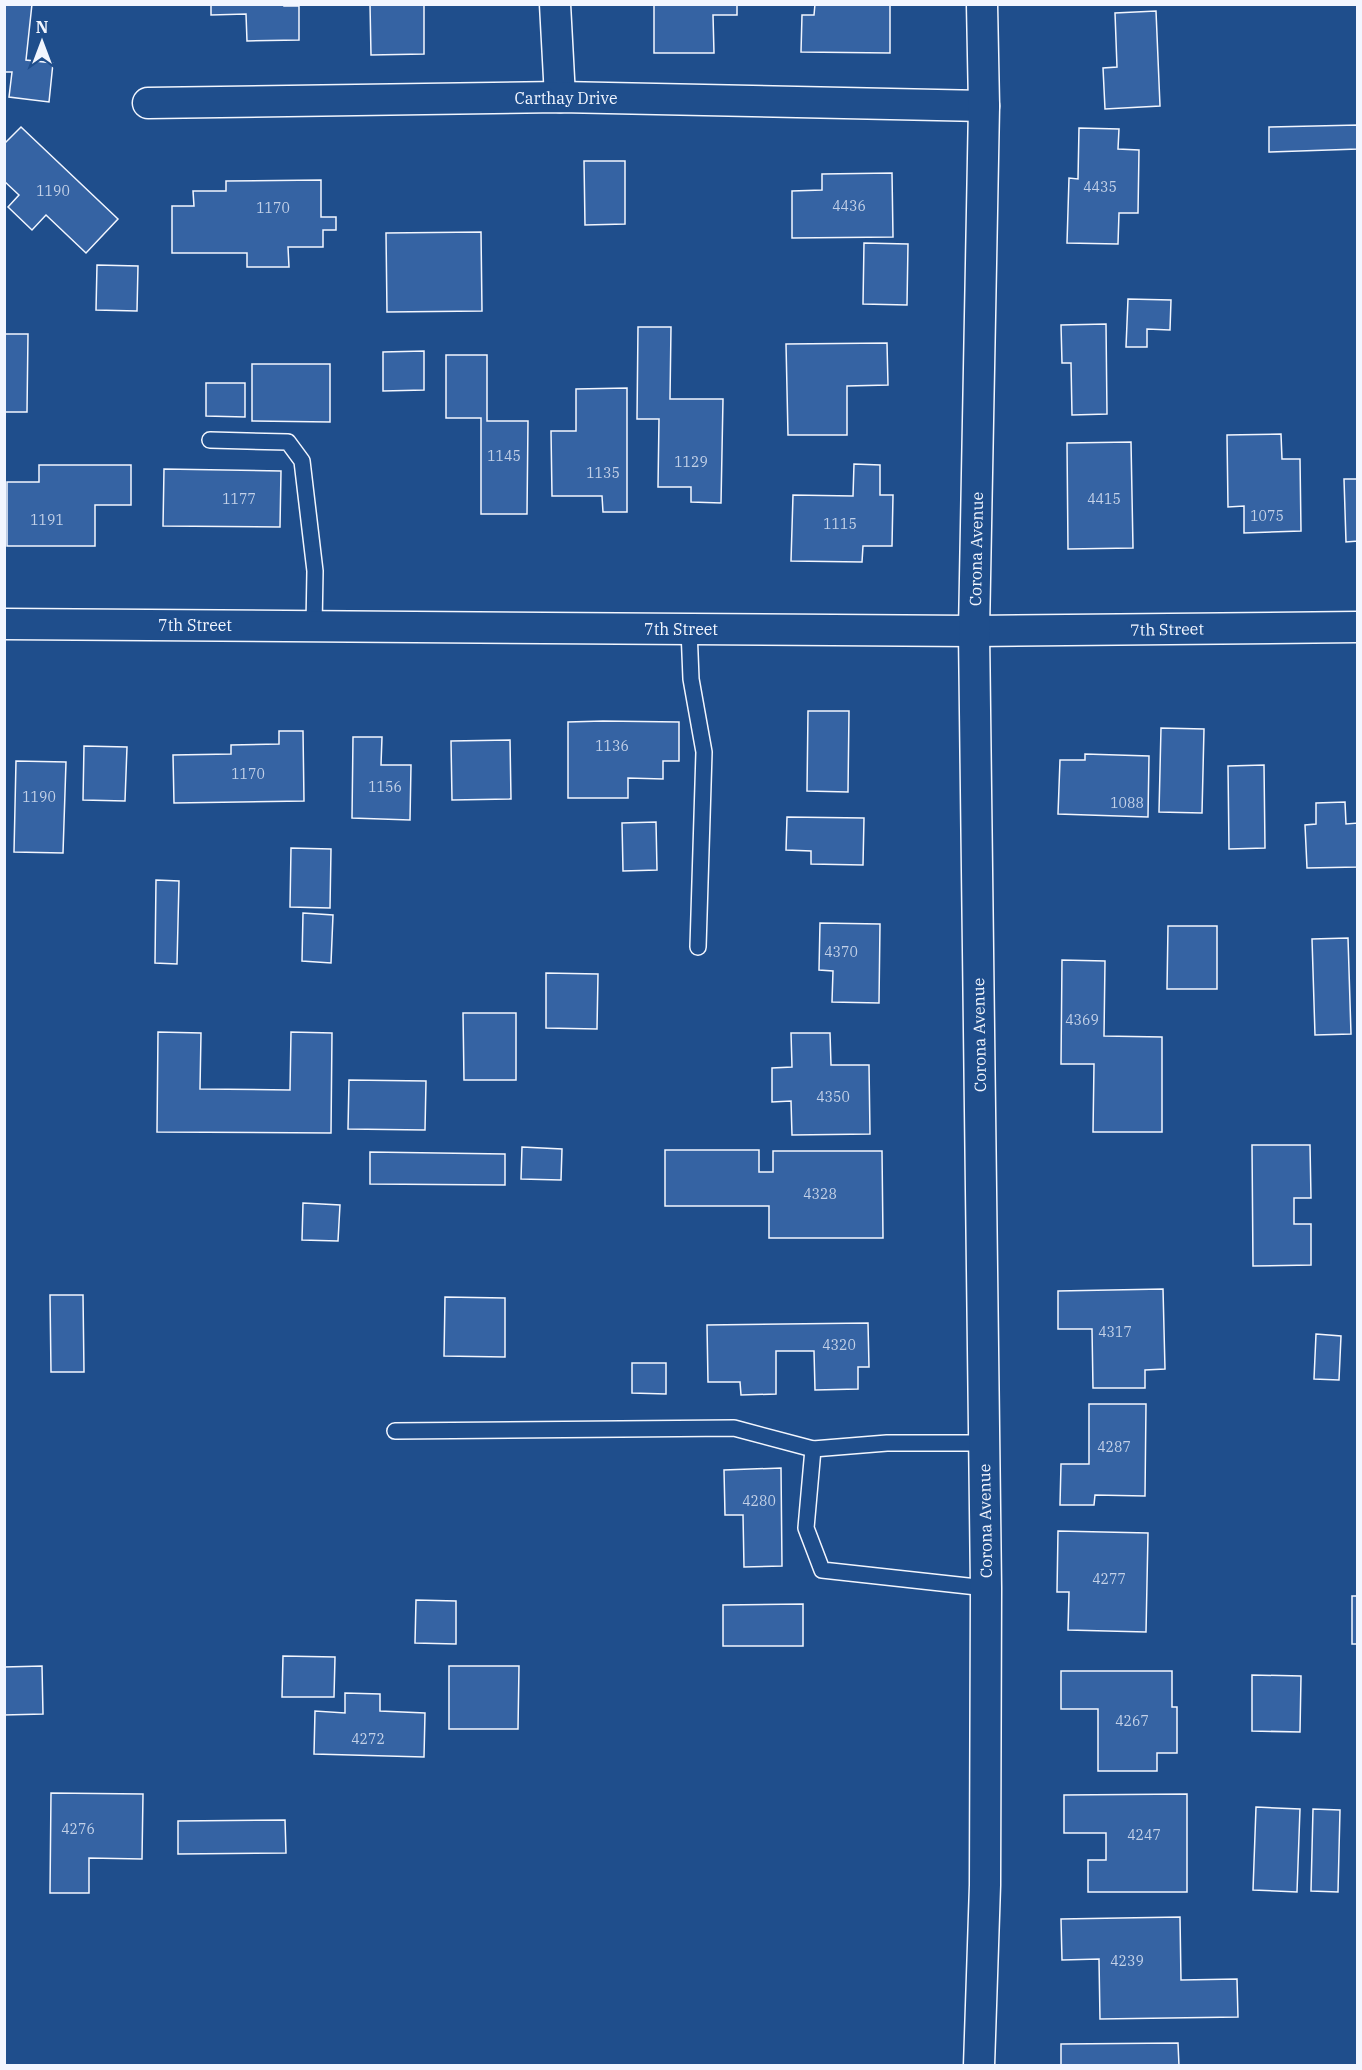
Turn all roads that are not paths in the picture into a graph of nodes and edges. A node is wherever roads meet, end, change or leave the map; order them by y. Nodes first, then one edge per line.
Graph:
1 (555, 4) edge
2 (982, 4) edge
3 (560, 97) junction
4 (148, 103) dead end
5 (984, 106) junction
6 (210, 440) dead end
7 (4, 624) edge
8 (314, 626) junction
9 (1358, 627) edge
10 (689, 629) junction
11 (974, 631) junction
12 (698, 947) dead end
13 (395, 1431) dead end
14 (984, 1443) junction
15 (813, 1449) junction
16 (986, 1588) junction
17 (979, 2066) edge

1 - 3 street
2 - 5 street, Corona Avenue
3 - 4 street, Carthay Drive
3 - 5 street, Carthay Drive
5 - 11 street, Corona Avenue
6 - 8 lane
7 - 8 street, 7th Street
8 - 10 street, 7th Street
9 - 11 street, 7th Street
10 - 11 street, 7th Street
10 - 12 lane
11 - 14 street, Corona Avenue
13 - 15 lane
14 - 15 lane
14 - 16 street, Corona Avenue
15 - 16 lane
16 - 17 street, Corona Avenue

